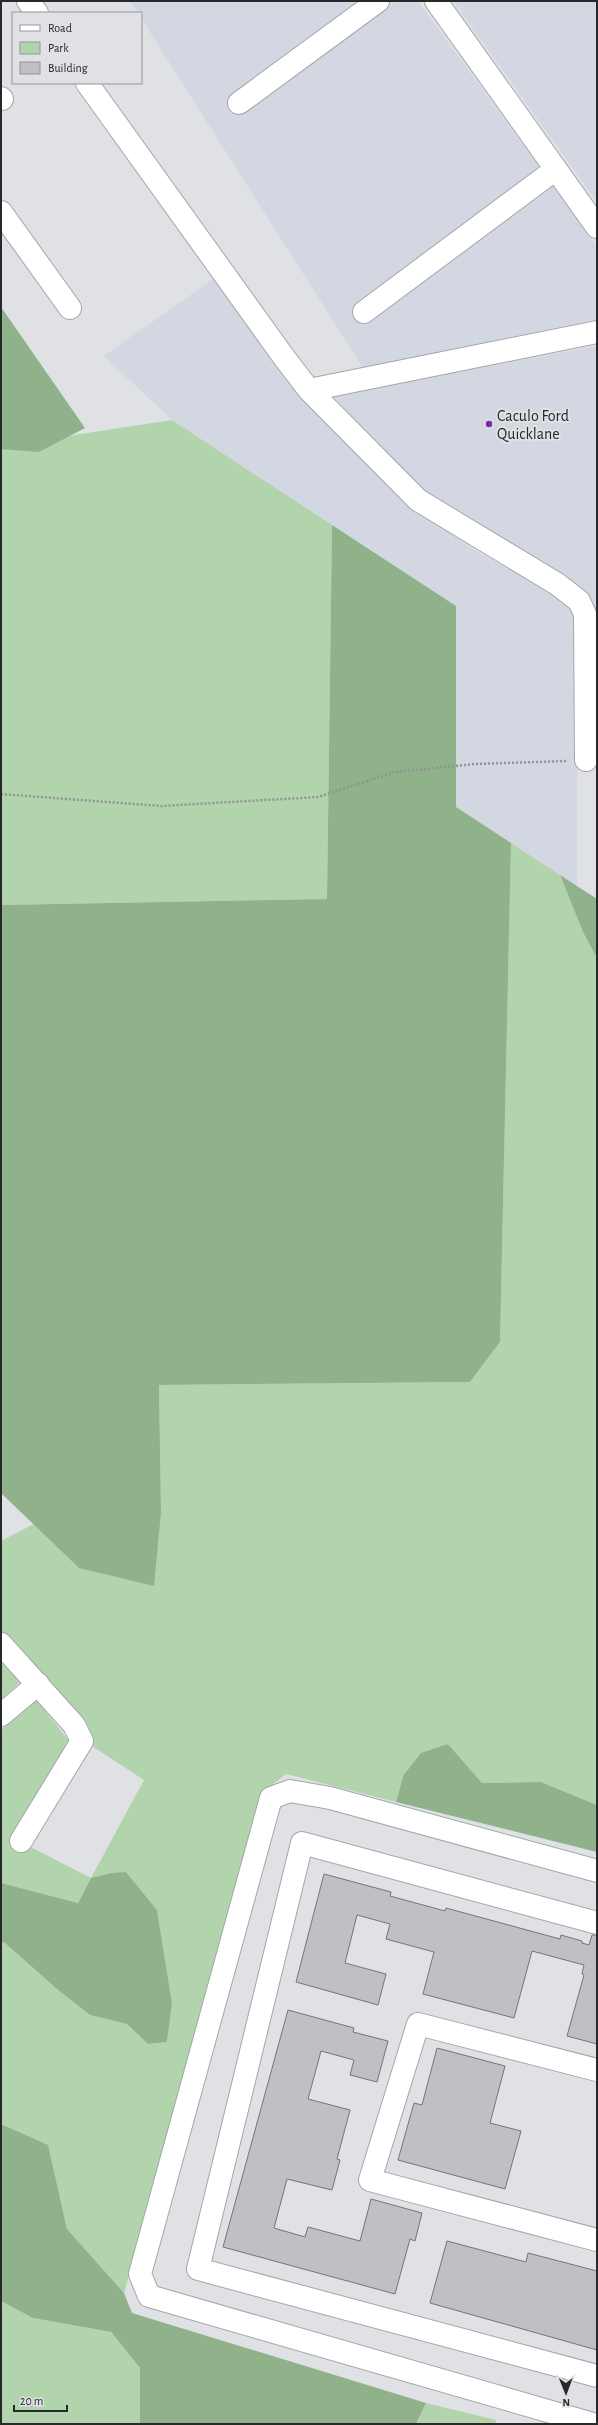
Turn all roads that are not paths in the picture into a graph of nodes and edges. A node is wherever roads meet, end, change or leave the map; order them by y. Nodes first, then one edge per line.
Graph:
1 (28, 1) edge
2 (378, 1) edge
3 (436, 1) edge
4 (36, 12) edge
5 (88, 84) edge
6 (239, 103) dead end
7 (556, 169) junction
8 (1, 212) edge
9 (597, 227) edge
10 (70, 308) dead end
11 (364, 312) dead end
12 (597, 332) edge
13 (309, 390) junction
14 (586, 760) road end
15 (1, 1644) edge
16 (38, 1684) junction
17 (1, 1715) edge
18 (21, 1841) dead end
19 (597, 1871) edge
20 (597, 1923) edge
21 (597, 2070) edge
22 (597, 2240) edge
23 (597, 2376) edge
24 (593, 2424) edge

1 - 4 street
2 - 6 street
3 - 7 street
5 - 13 street
7 - 9 street
7 - 11 street
8 - 10 street
12 - 13 street
13 - 14 street
15 - 16 street
16 - 17 street
16 - 18 street
19 - 24 street
20 - 23 street
21 - 22 street

